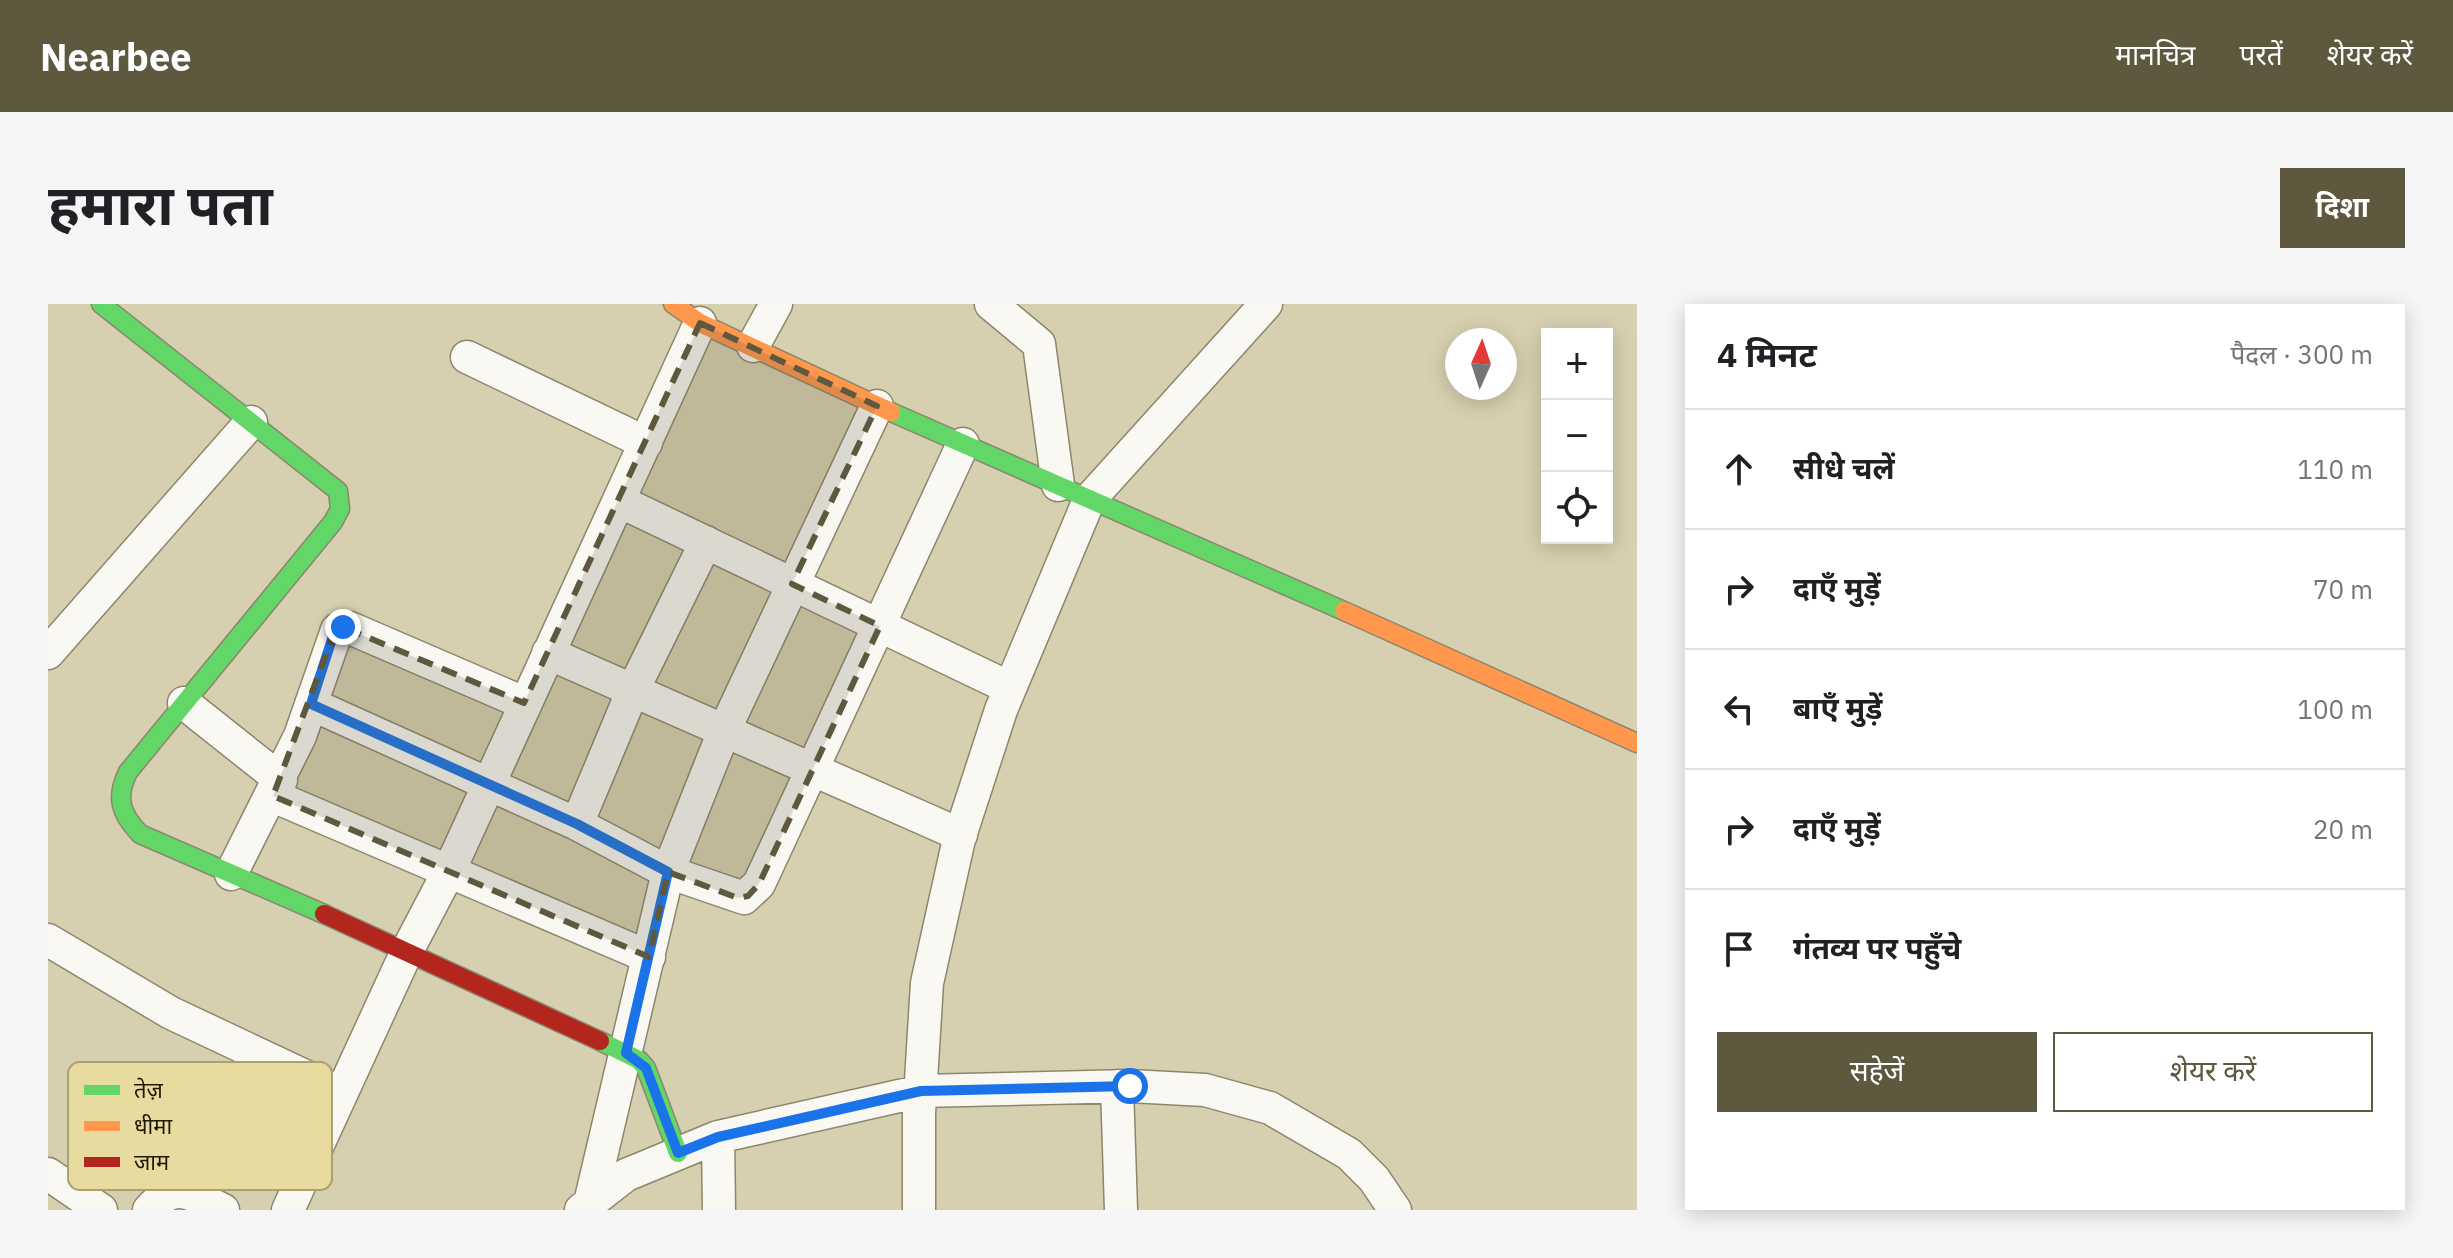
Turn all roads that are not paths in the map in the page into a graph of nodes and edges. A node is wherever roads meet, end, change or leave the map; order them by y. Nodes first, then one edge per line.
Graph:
1 (673, 304) edge
2 (776, 304) edge
3 (991, 304) edge
4 (1259, 306) edge
5 (117, 309) edge
6 (700, 323) junction
7 (753, 346) junction
8 (467, 357) dead end
9 (877, 406) junction
10 (251, 422) junction
11 (646, 443) junction
12 (963, 444) junction
13 (1058, 485) junction
14 (1089, 500) junction
15 (619, 501) junction
16 (706, 542) junction
17 (792, 584) junction
18 (880, 626) junction
19 (48, 653) edge
20 (548, 653) junction
21 (1010, 688) junction
22 (633, 690) junction
23 (184, 703) junction
24 (524, 703) junction
25 (311, 704) junction
26 (724, 731) junction
27 (1637, 743) edge
28 (810, 768) junction
29 (490, 784) junction
30 (277, 788) junction
31 (577, 824) junction
32 (961, 835) junction
33 (450, 869) junction
34 (668, 872) junction
35 (231, 874) junction
36 (48, 940) edge
37 (407, 951) junction
38 (649, 957) junction
39 (626, 1053) junction
40 (275, 1062) edge
41 (1117, 1086) junction
42 (332, 1089) edge
43 (921, 1091) junction
44 (341, 1093) junction
45 (332, 1113) edge
46 (718, 1137) junction
47 (678, 1153) junction
48 (48, 1174) edge
49 (68, 1188) edge
50 (72, 1190) edge
51 (297, 1190) edge
52 (586, 1207) edge
53 (101, 1210) edge
54 (149, 1210) edge
55 (223, 1210) edge
56 (288, 1210) edge
57 (719, 1210) edge
58 (919, 1210) edge
59 (1121, 1210) edge
60 (1395, 1210) edge

1 - 6 street
2 - 7 street
3 - 13 street
4 - 14 street
5 - 10 street
6 - 7 street
6 - 11 street
7 - 9 street
8 - 11 street
9 - 12 street
9 - 17 street
10 - 19 street
10 - 23 street
11 - 15 street
12 - 13 street
12 - 18 street
13 - 14 street
14 - 21 street
14 - 27 street
15 - 16 street
15 - 20 street
16 - 17 street
16 - 22 street
17 - 18 street
17 - 26 street
18 - 21 street
18 - 28 street
20 - 22 street
20 - 24 street
21 - 32 street
22 - 26 street
22 - 31 street
23 - 30 street
23 - 35 street
24 - 25 street
24 - 29 street
25 - 29 street
25 - 30 street
26 - 28 street
26 - 34 street
28 - 32 street
28 - 34 street
29 - 31 street
29 - 33 street
30 - 33 street
30 - 35 street
31 - 34 street
32 - 43 street
33 - 37 street
33 - 38 street
34 - 38 street
35 - 37 street
36 - 40 street
37 - 39 street
37 - 44 street
38 - 39 street
39 - 47 street
39 - 52 street
41 - 43 street
41 - 59 street
41 - 60 street
42 - 44 street
43 - 46 street
43 - 58 street
44 - 45 street
46 - 47 street
46 - 57 street
47 - 52 street
48 - 49 street
50 - 53 street
51 - 56 street
54 - 55 street

